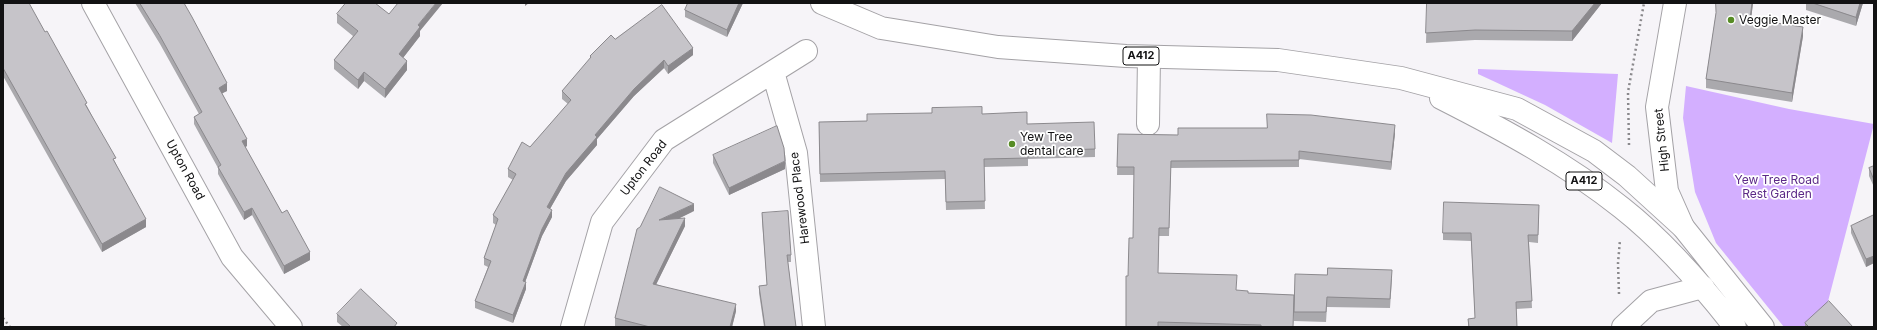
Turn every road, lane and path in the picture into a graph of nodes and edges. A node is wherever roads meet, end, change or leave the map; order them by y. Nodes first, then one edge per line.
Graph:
1 (93, 3) edge
2 (822, 3) edge
3 (1644, 3) edge
4 (1675, 3) edge
5 (806, 52) dead end
6 (1149, 57) junction
7 (773, 72) junction
8 (1401, 78) junction
9 (1148, 124) dead end
10 (1629, 152) dead end
11 (1683, 227) junction
12 (1703, 287) junction
13 (3, 318) edge
14 (10, 327) edge
15 (291, 327) edge
16 (572, 327) edge
17 (814, 327) edge
18 (1623, 327) edge
19 (1734, 327) edge
20 (1763, 327) edge

1 - 15 main road, Upton Road
2 - 6 main road, A412
3 - 10 path
4 - 11 main road, High Street
5 - 7 main road, Upton Road
6 - 8 main road, A412
6 - 9 main road
7 - 16 main road, Upton Road
7 - 17 main road, Harewood Place
8 - 11 main road, A412
8 - 12 main road, A412
11 - 20 main road, A412
12 - 18 main road
12 - 19 main road, A412
13 - 14 path

